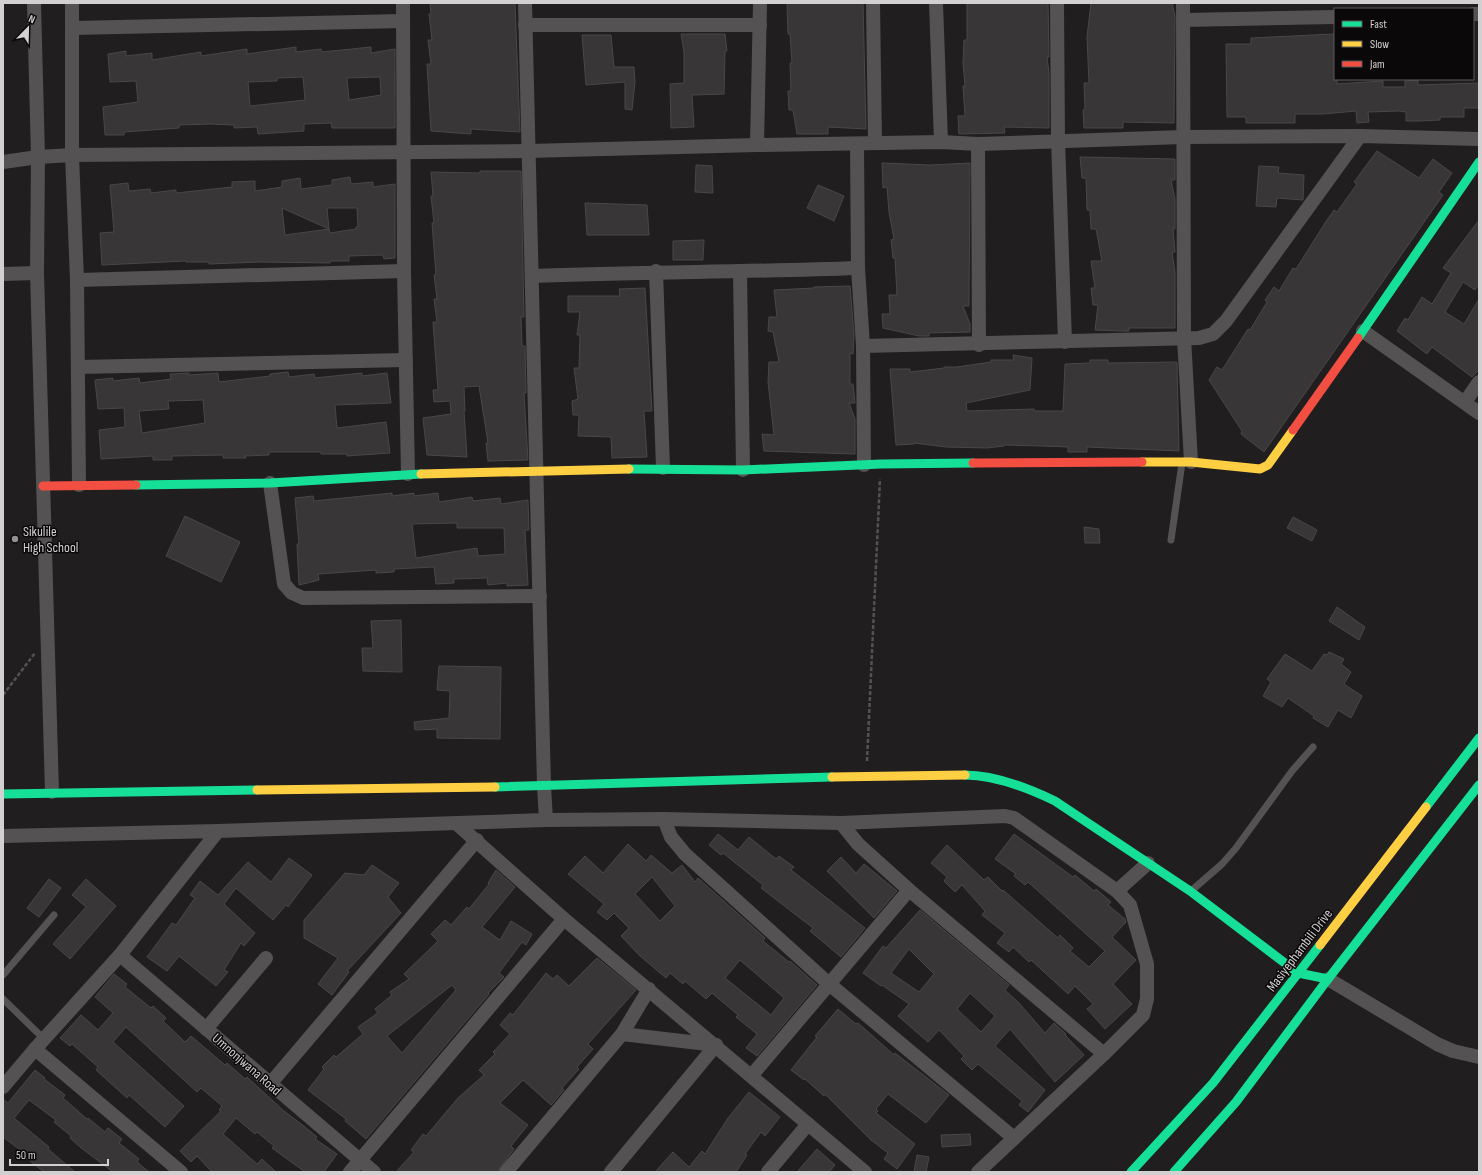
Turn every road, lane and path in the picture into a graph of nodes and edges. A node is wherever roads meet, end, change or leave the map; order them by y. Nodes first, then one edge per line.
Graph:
1 (34, 3) edge
2 (72, 3) edge
3 (403, 3) edge
4 (525, 3) edge
5 (760, 3) edge
6 (873, 3) edge
7 (936, 3) edge
8 (1058, 3) edge
9 (1183, 3) edge
10 (1334, 17) edge
11 (403, 20) junction
12 (1183, 20) junction
13 (525, 25) junction
14 (760, 25) junction
15 (72, 28) junction
16 (1360, 136) junction
17 (1183, 137) junction
18 (1479, 139) edge
19 (1058, 140) junction
20 (941, 142) junction
21 (876, 143) junction
22 (857, 144) junction
23 (978, 144) junction
24 (757, 145) junction
25 (528, 151) junction
26 (404, 152) junction
27 (72, 155) junction
28 (38, 157) junction
29 (3, 162) edge
30 (1479, 162) edge
31 (858, 268) junction
32 (404, 271) junction
33 (656, 272) junction
34 (740, 272) junction
35 (37, 273) junction
36 (3, 274) edge
37 (532, 276) junction
38 (77, 280) junction
39 (1363, 331) junction
40 (1184, 338) junction
41 (1065, 342) junction
42 (979, 345) junction
43 (863, 346) junction
44 (406, 360) junction
45 (78, 366) junction
46 (1479, 382) edge
47 (1465, 402) junction
48 (1479, 413) edge
49 (1186, 462) junction
50 (881, 464) junction
51 (864, 465) junction
52 (663, 468) junction
53 (743, 470) junction
54 (537, 471) junction
55 (408, 474) junction
56 (270, 483) junction
57 (79, 485) junction
58 (43, 486) junction
59 (1171, 540) dead end
60 (540, 596) junction
61 (48, 637) junction
62 (3, 695) edge
63 (1479, 738) edge
64 (1313, 747) dead end
65 (867, 776) junction
66 (1479, 785) edge
67 (544, 786) junction
68 (52, 792) junction
69 (3, 794) edge
70 (664, 819) junction
71 (546, 820) junction
72 (841, 823) junction
73 (457, 824) junction
74 (218, 831) junction
75 (3, 836) edge
76 (477, 840) junction
77 (1148, 863) junction
78 (909, 890) junction
79 (1117, 891) junction
80 (1190, 891) junction
81 (54, 915) dead end
82 (564, 919) junction
83 (120, 955) junction
84 (266, 958) dead end
85 (1298, 973) junction
86 (3, 975) edge
87 (1328, 979) junction
88 (828, 984) junction
89 (648, 989) junction
90 (3, 999) edge
91 (206, 1029) junction
92 (622, 1034) junction
93 (39, 1044) junction
94 (716, 1046) junction
95 (1104, 1054) junction
96 (1479, 1057) edge
97 (752, 1075) junction
98 (270, 1084) junction
99 (3, 1086) edge
100 (808, 1124) junction
101 (1014, 1138) junction
102 (360, 1160) junction
103 (181, 1172) edge
104 (350, 1172) edge
105 (374, 1172) edge
106 (506, 1172) edge
107 (611, 1172) edge
108 (768, 1172) edge
109 (865, 1172) edge
110 (978, 1172) edge
111 (1131, 1172) edge
112 (1174, 1172) edge

1 - 28 street
2 - 15 street
3 - 11 street
4 - 13 street
5 - 14 street
6 - 21 street
7 - 20 street
8 - 19 street
9 - 12 street
10 - 12 street
11 - 15 street
11 - 26 street
12 - 17 street
13 - 14 street
13 - 25 street
14 - 24 street
15 - 27 street
16 - 17 street
16 - 18 street
16 - 40 street
17 - 19 street
17 - 40 street
19 - 23 street
19 - 41 street
20 - 21 street
20 - 23 street
21 - 22 street
22 - 24 street
22 - 31 street
23 - 42 street
24 - 25 street
25 - 26 street
25 - 37 street
26 - 27 street
26 - 32 street
27 - 28 street
27 - 38 street
28 - 29 street
28 - 35 street
30 - 39 street
31 - 34 street
31 - 43 street
32 - 38 street
32 - 44 street
33 - 34 street
33 - 37 street
33 - 52 street
34 - 53 street
35 - 36 street
35 - 58 street
37 - 54 street
38 - 45 street
39 - 47 street
39 - 49 street
40 - 41 street
40 - 49 street
41 - 42 street
42 - 43 street
43 - 51 street
44 - 45 street
44 - 55 street
45 - 57 street
46 - 47 street
47 - 48 street
49 - 50 street
49 - 59 lane
50 - 51 street
50 - 65 path
51 - 53 street
52 - 53 street
52 - 54 street
54 - 55 street
54 - 60 street
55 - 56 street
56 - 57 street
56 - 60 street
57 - 58 street
58 - 61 street
60 - 67 street
61 - 62 path
61 - 68 street
63 - 85 street, Masiyephambili Drive
64 - 80 lane
65 - 67 street
65 - 77 street
66 - 87 street
67 - 68 street
67 - 71 street
68 - 69 street
70 - 71 street
70 - 72 street
70 - 88 street
71 - 73 street
72 - 78 street
72 - 79 street
73 - 74 street
73 - 76 street
74 - 75 street
74 - 83 street
76 - 82 street
76 - 98 street
77 - 79 street
77 - 80 street
78 - 88 street
78 - 95 street
79 - 95 street
80 - 85 street
81 - 86 lane
82 - 89 street
82 - 102 street
83 - 91 street, Umnonjwana Road
83 - 93 street
84 - 91 street
85 - 87 street
85 - 111 street, Masiyephambili Drive
87 - 96 street
87 - 112 street
88 - 97 street
88 - 101 street
89 - 92 street
89 - 94 street
90 - 93 lane
91 - 98 street, Umnonjwana Road
92 - 94 street
92 - 106 street
93 - 99 street
93 - 103 street
94 - 97 street
94 - 107 street
95 - 101 street
97 - 100 street
98 - 102 street, Umnonjwana Road
100 - 108 street
100 - 109 street
101 - 110 street
102 - 104 street
102 - 105 street, Umnonjwana Road

